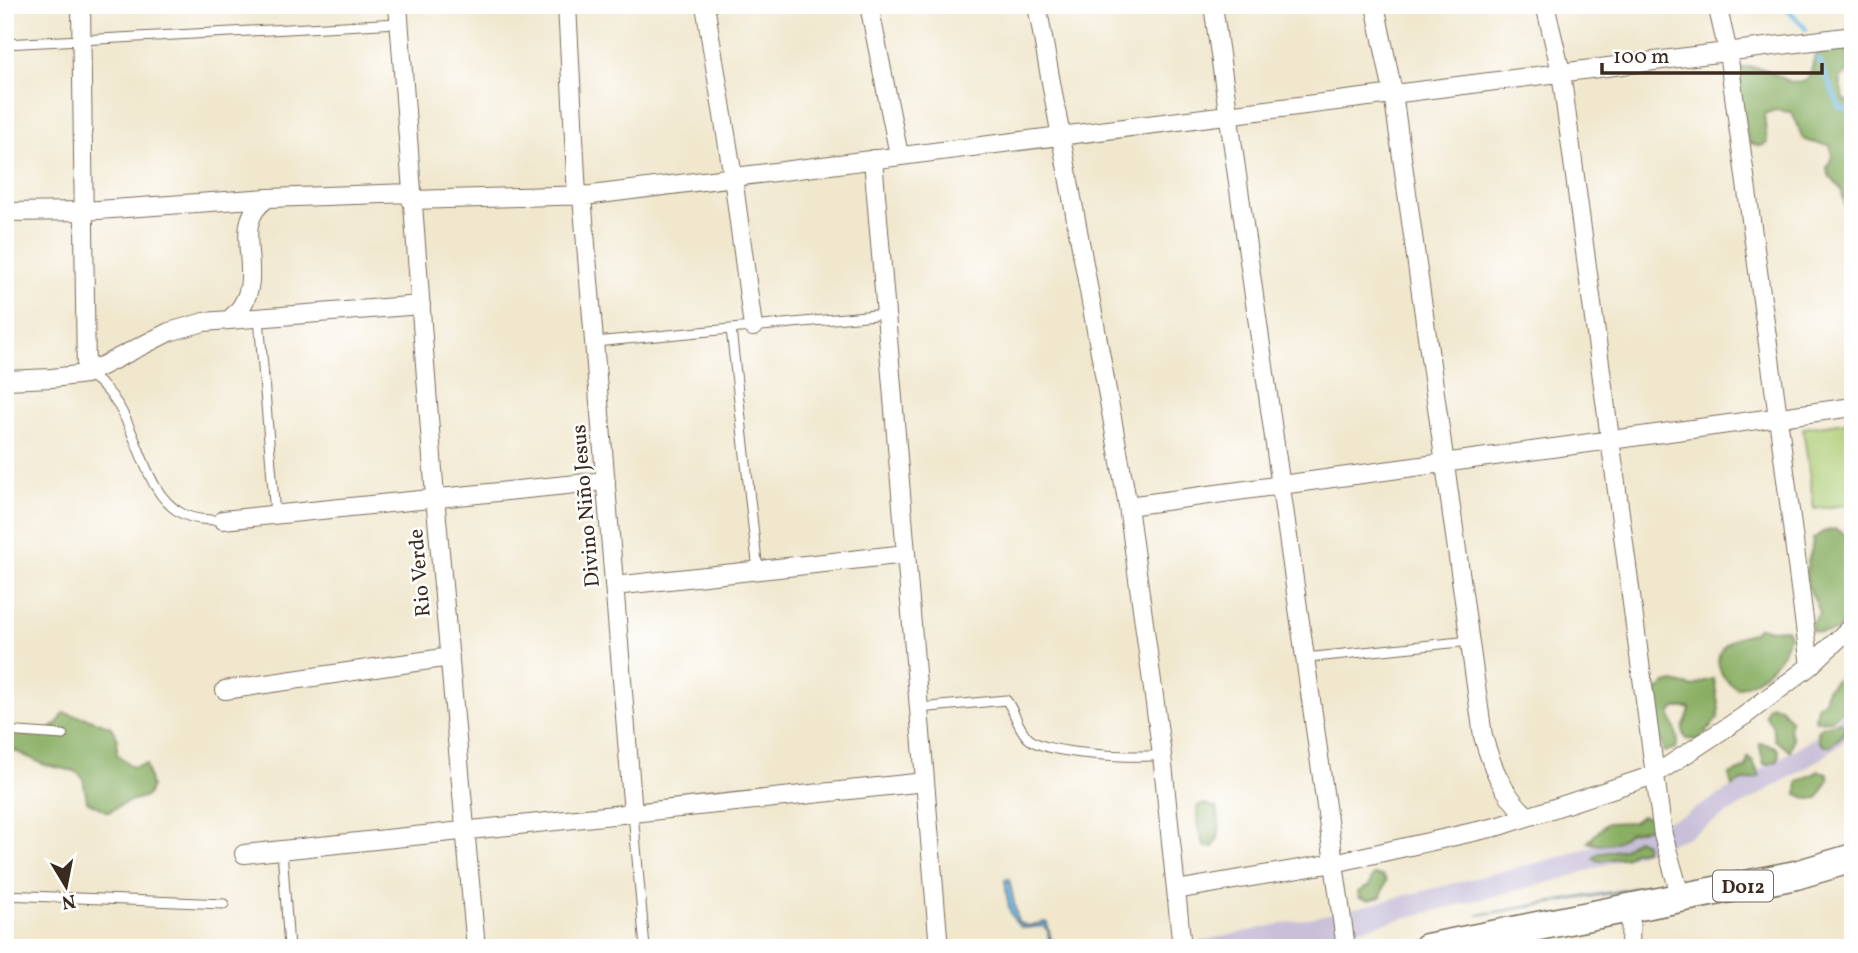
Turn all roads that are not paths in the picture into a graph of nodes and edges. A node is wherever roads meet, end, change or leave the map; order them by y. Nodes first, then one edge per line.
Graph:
1 (81, 5) edge
2 (566, 5) edge
3 (705, 5) edge
4 (869, 5) edge
5 (1037, 5) edge
6 (1213, 5) edge
7 (1375, 5) edge
8 (1545, 5) edge
9 (1717, 5) edge
10 (399, 14) edge
11 (1853, 36) edge
12 (81, 40) junction
13 (5, 44) edge
14 (1728, 51) junction
15 (1561, 72) junction
16 (1393, 93) junction
17 (1229, 113) junction
18 (1062, 134) junction
19 (899, 155) junction
20 (873, 159) junction
21 (733, 177) junction
22 (580, 196) junction
23 (411, 197) junction
24 (268, 198) junction
25 (84, 211) junction
26 (5, 212) edge
27 (421, 305) junction
28 (886, 314) junction
29 (259, 318) junction
30 (229, 320) junction
31 (753, 327) junction
32 (730, 329) junction
33 (594, 342) junction
34 (86, 373) junction
35 (5, 380) edge
36 (1853, 407) edge
37 (1779, 417) junction
38 (1610, 440) junction
39 (1445, 463) junction
40 (606, 481) junction
41 (1281, 485) junction
42 (435, 497) junction
43 (1128, 506) junction
44 (275, 515) junction
45 (223, 520) joint
46 (906, 554) junction
47 (758, 571) junction
48 (614, 586) junction
49 (1853, 625) edge
50 (1470, 640) junction
51 (450, 657) junction
52 (1305, 659) junction
53 (1810, 666) junction
54 (225, 690) dead end
55 (919, 708) junction
56 (5, 731) edge
57 (64, 735) dead end
58 (1162, 755) junction
59 (1654, 775) junction
60 (925, 782) junction
61 (633, 813) junction
62 (1527, 816) junction
63 (466, 830) junction
64 (282, 850) junction
65 (244, 854) dead end
66 (1853, 858) edge
67 (1334, 863) junction
68 (1176, 890) junction
69 (5, 895) edge
70 (1681, 898) junction
71 (224, 904) dead end
72 (1631, 907) junction
73 (1504, 940) edge
74 (289, 948) edge
75 (476, 948) edge
76 (645, 948) edge
77 (939, 948) edge
78 (1182, 948) edge
79 (1346, 948) edge
80 (1427, 948) edge
81 (1630, 948) edge

1 - 12 street
2 - 22 street, Divino Niño Jesus
3 - 21 street
4 - 19 street
5 - 18 street
6 - 17 street
7 - 16 street
8 - 15 street
9 - 14 street
10 - 12 lane
10 - 23 street, Rio Verde
11 - 14 street
12 - 13 lane
12 - 25 street
14 - 15 street
14 - 37 street
15 - 16 street
15 - 38 street
16 - 17 street
16 - 39 street
17 - 18 street
17 - 41 street
18 - 19 street
18 - 43 street
19 - 20 street
20 - 21 street
20 - 28 street
21 - 22 street
21 - 31 street
22 - 23 street
22 - 33 street, Divino Niño Jesus
23 - 24 street
23 - 27 street, Rio Verde
24 - 25 street
24 - 30 street
25 - 26 street
25 - 34 street
27 - 29 street
27 - 42 street, Rio Verde
28 - 31 lane
28 - 46 street
29 - 30 street
29 - 44 lane
30 - 34 street
31 - 32 lane
32 - 33 lane
32 - 47 lane
33 - 40 street, Divino Niño Jesus
34 - 35 street
34 - 45 lane
36 - 37 street
37 - 38 street
37 - 53 street
38 - 39 street
38 - 59 street
39 - 41 street
39 - 50 street
40 - 42 street
40 - 48 street, Divino Niño Jesus
41 - 43 street
41 - 52 street
42 - 44 street
42 - 51 street, Rio Verde
43 - 58 street
44 - 45 street
46 - 47 street
46 - 55 street
47 - 48 street
48 - 61 street, Divino Niño Jesus
49 - 53 street
50 - 52 lane
50 - 62 street
51 - 54 street
51 - 63 street, Rio Verde
52 - 67 street
53 - 59 street
55 - 58 lane
55 - 60 street
56 - 57 lane
58 - 68 street
59 - 62 street
59 - 70 street
60 - 61 street
60 - 77 street
61 - 63 street
61 - 76 lane
62 - 67 street
63 - 64 street
63 - 75 street, Rio Verde
64 - 65 street
64 - 74 lane
66 - 70 main road, D012
67 - 68 street
67 - 79 street
68 - 78 street
69 - 71 lane
70 - 72 main road, D012
72 - 73 main road, D012
72 - 81 street
73 - 80 main road, D012

